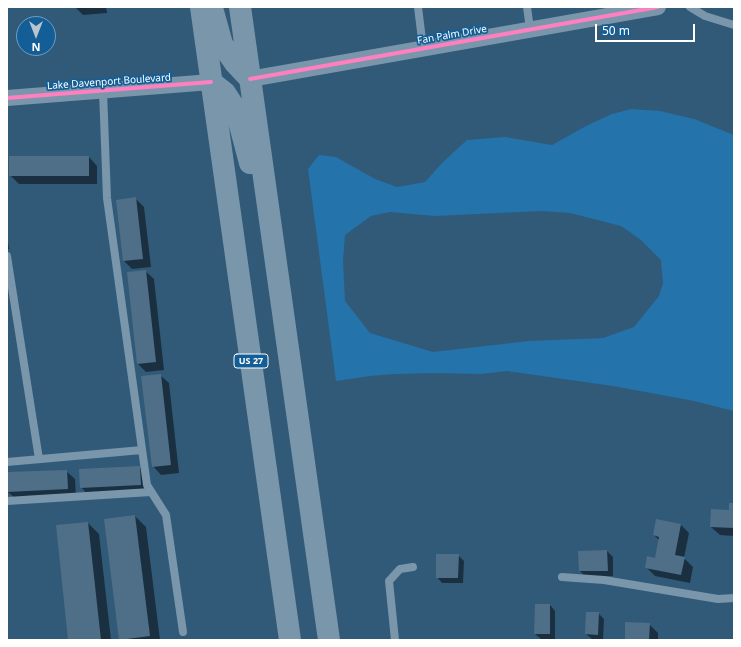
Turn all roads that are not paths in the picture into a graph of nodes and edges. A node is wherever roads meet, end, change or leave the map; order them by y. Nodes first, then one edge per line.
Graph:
1 (201, 7) edge
2 (212, 7) edge
3 (240, 7) edge
4 (418, 7) edge
5 (527, 7) edge
6 (658, 7) edge
7 (690, 7) edge
8 (734, 25) edge
9 (530, 29) junction
10 (422, 48) junction
11 (250, 79) junction
12 (211, 82) junction
13 (103, 90) junction
14 (7, 98) edge
15 (274, 252) junction
16 (7, 256) edge
17 (142, 450) junction
18 (39, 459) junction
19 (7, 462) edge
20 (152, 492) junction
21 (7, 502) edge
22 (413, 567) dead end
23 (562, 577) dead end
24 (734, 598) edge
25 (183, 632) dead end
26 (290, 640) edge
27 (330, 640) edge
28 (395, 640) edge

1 - 12 highway, US 27
2 - 11 highway
3 - 11 highway
4 - 10 lane
5 - 9 lane
6 - 9 street, Fan Palm Drive
7 - 8 lane
9 - 10 street, Fan Palm Drive
10 - 11 street, Fan Palm Drive
11 - 15 highway
12 - 13 street, Lake Davenport Boulevard
12 - 15 highway
12 - 26 highway, US 27
13 - 14 street, Lake Davenport Boulevard
13 - 17 lane
15 - 27 highway
16 - 18 lane
17 - 18 lane
17 - 20 lane
18 - 19 lane
20 - 21 lane
20 - 25 lane
22 - 28 lane
23 - 24 lane

